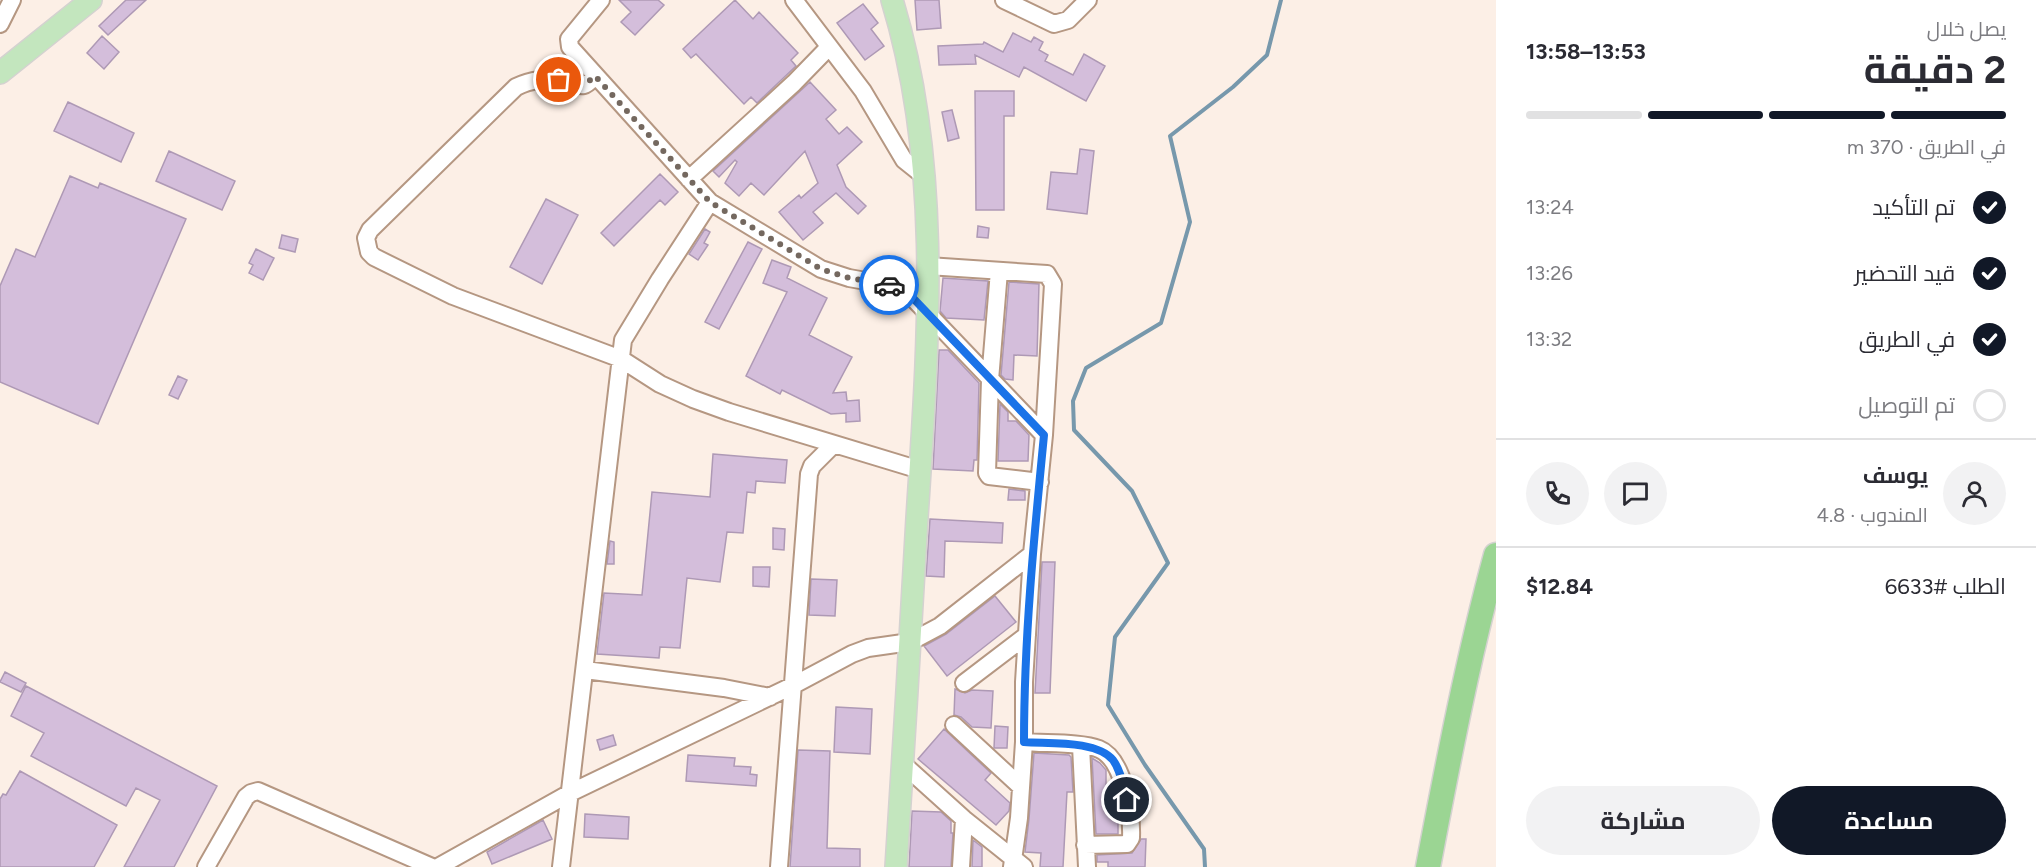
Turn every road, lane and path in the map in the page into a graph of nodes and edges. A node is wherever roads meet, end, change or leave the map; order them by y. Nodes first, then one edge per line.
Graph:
1 (12, 0) edge
2 (68, 0) edge
3 (91, 0) edge
4 (602, 0) edge
5 (794, 0) edge
6 (892, 0) edge
7 (1004, 0) edge
8 (1088, 0) edge
9 (0, 24) edge
10 (829, 47) junction
11 (0, 52) edge
12 (0, 73) edge
13 (595, 76) junction
14 (924, 176) junction
15 (689, 179) junction
16 (710, 202) junction
17 (928, 266) junction
18 (999, 271) junction
19 (928, 313) junction
20 (621, 359) junction
21 (990, 380) junction
22 (1044, 435) junction
23 (832, 445) junction
24 (920, 470) junction
25 (1040, 482) junction
26 (1032, 554) junction
27 (1496, 555) edge
28 (1027, 635) junction
29 (910, 642) junction
30 (585, 670) junction
31 (964, 683) dead end
32 (792, 686) junction
33 (770, 697) junction
34 (954, 725) dead end
35 (1024, 742) junction
36 (1081, 746) junction
37 (903, 764) junction
38 (1021, 787) junction
39 (570, 793) junction
40 (964, 819) junction
41 (1085, 845) junction
42 (1016, 863) edge
43 (206, 867) edge
44 (432, 867) edge
45 (438, 867) edge
46 (561, 867) edge
47 (779, 867) edge
48 (896, 867) edge
49 (961, 867) edge
50 (1087, 867) edge
51 (1428, 867) edge

1 - 9 street
2 - 11 main road
3 - 12 main road
4 - 13 street
5 - 10 street
6 - 14 main road
7 - 8 street
10 - 14 street
10 - 15 street
13 - 15 street
13 - 20 street
14 - 17 main road
15 - 16 street
16 - 19 street
16 - 20 street
17 - 18 street
17 - 19 main road
18 - 21 street
18 - 22 street
19 - 21 street
19 - 24 main road
20 - 23 street
20 - 30 street
21 - 22 street
21 - 25 street
22 - 25 street
23 - 24 street
23 - 32 street
24 - 29 main road
25 - 26 street
26 - 28 street
26 - 29 street
27 - 51 highway
28 - 31 street
28 - 35 street
29 - 32 street
29 - 37 main road
30 - 33 street
30 - 39 street
32 - 33 street
32 - 47 street
33 - 39 street
34 - 38 street
35 - 36 street
35 - 38 street
36 - 41 street
36 - 41 street
37 - 40 street
37 - 48 main road
38 - 42 street
39 - 45 street
39 - 46 street
40 - 42 street
40 - 49 street
41 - 50 street
43 - 44 street

